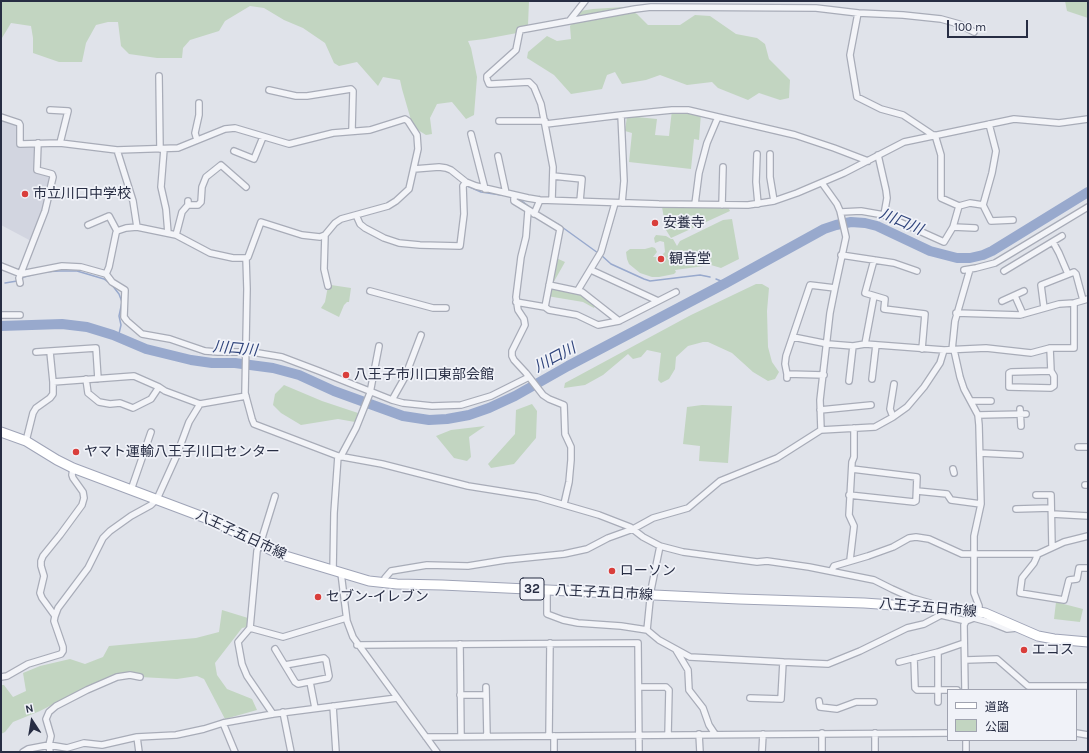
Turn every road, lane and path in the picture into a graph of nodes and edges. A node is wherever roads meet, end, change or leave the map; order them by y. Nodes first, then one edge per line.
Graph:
1 (585, 1) edge
2 (858, 13) junction
3 (570, 20) junction
4 (974, 32) dead end
5 (159, 76) dead end
6 (269, 90) dead end
7 (199, 103) dead end
8 (50, 110) dead end
9 (621, 115) junction
10 (718, 116) junction
11 (1, 117) edge
12 (1088, 119) edge
13 (499, 121) dead end
14 (545, 122) junction
15 (989, 124) junction
16 (352, 130) junction
17 (471, 134) dead end
18 (934, 135) junction
19 (263, 137) junction
20 (196, 140) junction
21 (60, 143) junction
22 (38, 144) junction
23 (162, 149) junction
24 (117, 150) junction
25 (234, 151) dead end
26 (757, 154) dead end
27 (770, 154) dead end
28 (878, 155) junction
29 (498, 156) dead end
30 (868, 161) junction
31 (723, 167) dead end
32 (414, 169) junction
33 (553, 176) junction
34 (822, 183) junction
35 (465, 184) junction
36 (246, 187) dead end
37 (485, 189) junction
38 (506, 193) junction
39 (514, 195) junction
40 (540, 200) junction
41 (552, 200) junction
42 (774, 200) junction
43 (580, 201) junction
44 (614, 202) junction
45 (622, 203) junction
46 (695, 204) junction
47 (758, 204) junction
48 (722, 205) junction
49 (983, 205) junction
50 (959, 206) junction
51 (1088, 207) edge
52 (528, 210) junction
53 (535, 212) junction
54 (841, 212) junction
55 (356, 215) junction
56 (884, 215) junction
57 (1013, 220) dead end
58 (88, 225) dead end
59 (137, 227) junction
60 (952, 227) junction
61 (975, 228) dead end
62 (117, 231) junction
63 (168, 233) junction
64 (176, 235) junction
65 (325, 236) junction
66 (1062, 236) dead end
67 (1053, 242) junction
68 (842, 255) junction
69 (246, 258) junction
70 (1004, 258) junction
71 (874, 260) junction
72 (1, 266) edge
73 (591, 270) junction
74 (917, 271) dead end
75 (106, 274) junction
76 (1068, 274) junction
77 (20, 278) junction
78 (550, 285) junction
79 (328, 286) dead end
80 (835, 288) junction
81 (578, 290) junction
82 (370, 291) dead end
83 (1024, 291) dead end
84 (676, 292) dead end
85 (874, 296) junction
86 (1015, 296) junction
87 (1085, 300) edge
88 (658, 301) junction
89 (1002, 301) dead end
90 (516, 302) junction
91 (1074, 303) junction
92 (545, 307) junction
93 (446, 308) dead end
94 (1044, 308) junction
95 (956, 313) junction
96 (1023, 314) junction
97 (1, 315) edge
98 (20, 315) dead end
99 (619, 322) junction
100 (421, 335) dead end
101 (793, 337) junction
102 (828, 344) junction
103 (865, 344) junction
104 (876, 345) junction
105 (379, 346) dead end
106 (853, 346) junction
107 (922, 348) junction
108 (1050, 348) junction
109 (944, 350) junction
110 (953, 350) junction
111 (36, 352) dead end
112 (50, 352) junction
113 (246, 354) junction
114 (1051, 371) junction
115 (824, 375) junction
116 (530, 377) junction
117 (86, 379) junction
118 (98, 379) junction
119 (872, 379) dead end
120 (53, 382) junction
121 (849, 382) dead end
122 (894, 384) dead end
123 (159, 386) junction
124 (370, 392) junction
125 (246, 396) junction
126 (392, 400) junction
127 (971, 401) junction
128 (991, 401) dead end
129 (200, 404) junction
130 (871, 405) dead end
131 (820, 410) junction
132 (978, 415) junction
133 (893, 417) junction
134 (1021, 426) dead end
135 (854, 428) junction
136 (821, 430) junction
137 (1, 432) edge
138 (151, 432) dead end
139 (26, 441) junction
140 (1078, 447) dead end
141 (1088, 448) edge
142 (980, 453) junction
143 (1020, 455) dead end
144 (340, 456) junction
145 (73, 468) junction
146 (852, 469) junction
147 (131, 490) junction
148 (917, 491) junction
149 (849, 495) junction
150 (1036, 495) dead end
151 (275, 496) dead end
152 (157, 499) junction
153 (564, 504) junction
154 (981, 504) junction
155 (1051, 508) junction
156 (1016, 509) dead end
157 (1052, 514) junction
158 (1088, 516) edge
159 (633, 529) junction
160 (1088, 536) edge
161 (259, 545) junction
162 (660, 546) junction
163 (1052, 547) junction
164 (975, 554) junction
165 (1038, 554) junction
166 (850, 560) junction
167 (1088, 568) edge
168 (832, 570) junction
169 (337, 572) junction
170 (384, 583) junction
171 (547, 590) junction
172 (650, 595) junction
173 (933, 608) junction
174 (942, 612) junction
175 (979, 612) junction
176 (55, 616) junction
177 (346, 618) junction
178 (966, 621) junction
179 (250, 628) junction
180 (1018, 628) junction
181 (647, 630) junction
182 (1088, 642) edge
183 (550, 643) junction
184 (964, 643) junction
185 (358, 644) junction
186 (460, 644) junction
187 (275, 649) dead end
188 (675, 649) junction
189 (938, 652) junction
190 (914, 658) junction
191 (966, 660) junction
192 (783, 662) junction
193 (899, 662) dead end
194 (286, 666) junction
195 (1, 677) edge
196 (140, 677) dead end
197 (310, 682) junction
198 (1088, 686) edge
199 (486, 688) dead end
200 (639, 688) junction
201 (965, 689) edge
202 (938, 690) junction
203 (947, 690) edge
204 (460, 695) junction
205 (486, 695) junction
206 (397, 698) junction
207 (750, 698) dead end
208 (819, 701) dead end
209 (874, 702) dead end
210 (938, 702) dead end
211 (333, 706) junction
212 (315, 708) junction
213 (283, 712) junction
214 (273, 714) junction
215 (223, 723) junction
216 (822, 733) junction
217 (874, 733) junction
218 (947, 733) edge
219 (1077, 733) edge
220 (699, 734) junction
221 (715, 734) junction
222 (762, 734) junction
223 (639, 735) junction
224 (668, 735) junction
225 (1088, 735) edge
226 (461, 736) junction
227 (487, 736) junction
228 (552, 736) junction
229 (137, 737) junction
230 (426, 737) junction
231 (966, 741) edge
232 (49, 745) junction
233 (23, 752) edge
234 (50, 752) edge
235 (139, 752) edge
236 (234, 752) edge
237 (291, 752) edge
238 (336, 752) edge
239 (437, 752) edge
240 (554, 752) edge
241 (639, 752) edge
242 (700, 752) edge
243 (762, 752) edge
244 (822, 752) edge
245 (875, 752) edge
246 (966, 752) edge

1 - 3 street
2 - 3 street
2 - 4 street
2 - 18 street
3 - 14 street
5 - 23 street
6 - 16 street
7 - 20 street
8 - 21 street
9 - 10 street
9 - 14 street
9 - 45 street
10 - 30 street
10 - 46 street
11 - 22 street
12 - 15 street
13 - 14 street
14 - 33 street
15 - 18 street
15 - 49 street
16 - 19 street
16 - 32 street
17 - 37 street
18 - 28 street
18 - 50 street
19 - 20 street
19 - 25 street
20 - 23 street
21 - 22 street
21 - 24 street
22 - 77 street
23 - 24 street
23 - 63 street
24 - 59 street
26 - 47 street
27 - 42 street
28 - 30 street
28 - 56 street
29 - 38 street
30 - 34 street
31 - 48 street
32 - 35 street
32 - 55 street
33 - 41 street
33 - 43 street
34 - 42 street
34 - 54 street
35 - 37 street
35 - 55 street
36 - 64 street
37 - 38 street
38 - 39 street
39 - 40 street
39 - 52 street
40 - 41 street
40 - 53 street
41 - 43 street
42 - 47 street
43 - 44 street
44 - 45 street
44 - 73 street
45 - 46 street
46 - 48 street
47 - 48 street
49 - 50 street
49 - 57 street
50 - 60 street
51 - 70 street
52 - 53 street
52 - 90 street
53 - 78 street
54 - 56 street
54 - 68 street
55 - 65 street
56 - 60 street
58 - 62 street
59 - 62 street
59 - 63 street
60 - 61 street
62 - 75 street
63 - 64 street
64 - 69 street
65 - 69 street
65 - 79 street
66 - 67 street
67 - 70 street
67 - 76 street
68 - 71 street
68 - 80 street
69 - 113 street
70 - 95 street
71 - 74 street
71 - 85 street
72 - 77 street
73 - 81 street
73 - 88 street
75 - 77 street
75 - 113 street
76 - 87 street
76 - 94 street
78 - 81 street
78 - 92 street
80 - 101 street
80 - 102 street
81 - 99 street
82 - 93 street
83 - 86 street
84 - 88 street
85 - 103 street
85 - 107 street
86 - 89 street
86 - 96 street
87 - 91 street
88 - 99 street
90 - 92 street
90 - 116 street
91 - 94 street
91 - 108 street
92 - 99 street
94 - 96 street
95 - 96 street
95 - 110 street
97 - 98 street
100 - 126 street
101 - 102 street
101 - 115 street
102 - 106 street
102 - 115 street
103 - 104 street
103 - 106 street
104 - 107 street
104 - 119 street
105 - 124 street
106 - 121 street
107 - 109 street
108 - 110 street
108 - 114 street
109 - 110 street
109 - 133 street
110 - 127 street
111 - 112 street
112 - 118 street
112 - 120 street
113 - 124 street
113 - 125 street
114 - 114 street
115 - 131 street
116 - 126 street
116 - 153 street
117 - 118 street
117 - 120 street
117 - 123 street
118 - 123 street
120 - 139 street
122 - 133 street
123 - 129 street
124 - 126 street
124 - 144 street
125 - 129 street
125 - 144 street
127 - 128 street
127 - 132 street
129 - 152 street
130 - 131 street
131 - 136 street
132 - 134 street
132 - 142 street
133 - 135 street
135 - 136 street
135 - 146 street
136 - 159 street
137 - 139 main road, 八王子五日市線 / 32
138 - 147 street
139 - 145 main road, 八王子五日市線 / 32
140 - 141 street
142 - 143 street
142 - 154 street
144 - 153 street
144 - 169 street
145 - 147 main road, 八王子五日市線 / 32
145 - 176 street
146 - 148 street
146 - 149 street
147 - 152 main road, 八王子五日市線 / 32
148 - 149 street
148 - 154 street
149 - 166 street
150 - 155 street
151 - 161 street
152 - 161 main road, 八王子五日市線 / 32
152 - 176 street
153 - 159 street
154 - 164 street
155 - 156 street
155 - 157 street
157 - 158 street
157 - 163 street
159 - 162 street
159 - 170 street
160 - 163 street
161 - 169 main road, 八王子五日市線 / 32
161 - 179 street
162 - 168 street
162 - 172 street
163 - 165 street
164 - 165 street
164 - 166 street
164 - 175 street
165 - 167 street
166 - 168 street
168 - 173 street
169 - 170 main road, 八王子五日市線 / 32
169 - 177 street
170 - 171 main road, 八王子五日市線 / 32
171 - 172 main road, 八王子五日市線 / 32
171 - 181 street
172 - 173 main road, 八王子五日市線 / 32
172 - 181 street
173 - 174 main road, 八王子五日市線 / 32
174 - 175 main road, 八王子五日市線 / 32
174 - 178 street
174 - 192 street
175 - 180 main road, 八王子五日市線 / 32
176 - 195 street
177 - 179 street
177 - 185 street
178 - 180 street
178 - 184 street
179 - 214 street
180 - 182 main road, 八王子五日市線 / 32
181 - 188 street
183 - 186 street
183 - 200 street
183 - 228 street
184 - 189 street
184 - 191 street
185 - 186 street
185 - 206 street
186 - 204 street
187 - 194 street
188 - 192 street
188 - 221 street
189 - 190 street
189 - 202 street
190 - 193 street
190 - 202 street
191 - 198 street
191 - 201 street
192 - 207 street
194 - 197 street
194 - 197 street
196 - 232 street
197 - 212 street
199 - 205 street
200 - 223 street
200 - 224 street
202 - 203 street
202 - 210 street
204 - 205 street
204 - 226 street
205 - 227 street
206 - 211 street
206 - 230 street
208 - 209 street
211 - 212 street
211 - 238 street
212 - 213 street
213 - 214 street
213 - 237 street
214 - 215 street
215 - 229 street
215 - 236 street
216 - 217 street
216 - 222 street
216 - 244 street
217 - 218 street
217 - 245 street
219 - 225 street
220 - 221 street
220 - 224 street
220 - 242 street
221 - 222 street
222 - 243 street
223 - 224 street
223 - 228 street
223 - 241 street
226 - 227 street
226 - 230 street
227 - 228 street
228 - 240 street
229 - 232 street
229 - 235 street
230 - 239 street
231 - 246 street
232 - 233 street
232 - 234 street

